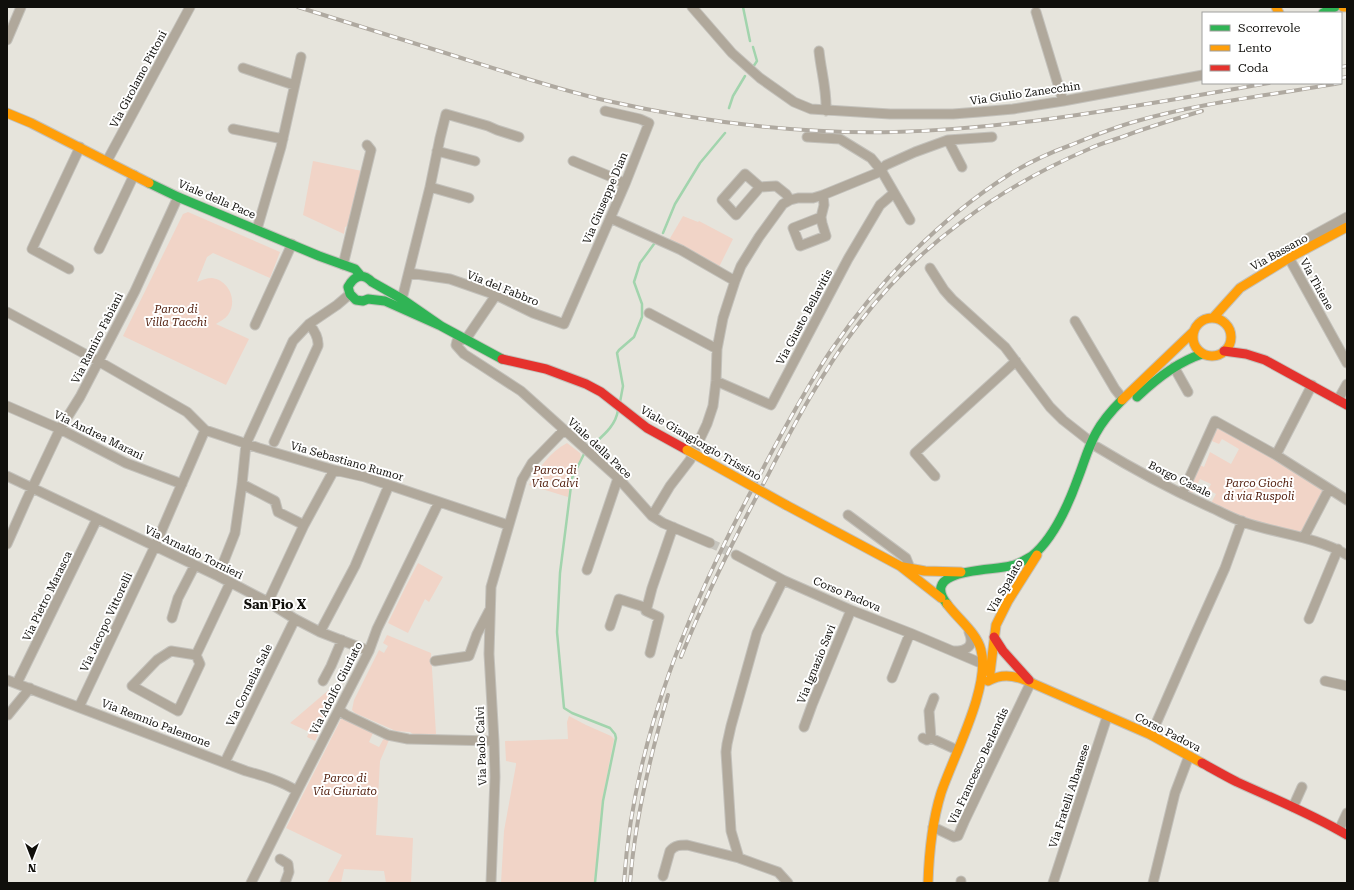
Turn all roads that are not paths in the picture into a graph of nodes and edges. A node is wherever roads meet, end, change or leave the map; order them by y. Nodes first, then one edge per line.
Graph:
1 (21, 7) edge
2 (190, 7) edge
3 (692, 7) edge
4 (1334, 7) edge
5 (1343, 7) edge
6 (1347, 8) edge
7 (1036, 12) dead end
8 (1324, 12) edge
9 (7, 40) edge
10 (819, 51) dead end
11 (300, 57) dead end
12 (243, 68) dead end
13 (1202, 75) edge
14 (294, 85) junction
15 (1063, 101) junction
16 (606, 111) dead end
17 (826, 111) junction
18 (7, 113) edge
19 (233, 129) dead end
20 (518, 137) dead end
21 (807, 137) dead end
22 (992, 137) dead end
23 (283, 139) junction
24 (948, 140) junction
25 (367, 145) dead end
26 (80, 147) junction
27 (437, 151) junction
28 (107, 161) junction
29 (475, 161) dead end
30 (573, 161) dead end
31 (962, 167) dead end
32 (881, 170) junction
33 (134, 175) junction
34 (625, 184) junction
35 (430, 187) junction
36 (760, 188) junction
37 (894, 193) junction
38 (823, 195) junction
39 (178, 197) junction
40 (469, 198) dead end
41 (790, 200) junction
42 (821, 217) dead end
43 (1347, 217) edge
44 (610, 218) junction
45 (910, 220) dead end
46 (1347, 227) edge
47 (256, 229) junction
48 (292, 244) junction
49 (99, 248) dead end
50 (322, 258) junction
51 (1289, 258) junction
52 (343, 264) junction
53 (1273, 267) junction
54 (930, 268) dead end
55 (69, 269) dead end
56 (409, 273) junction
57 (361, 276) junction
58 (735, 281) junction
59 (372, 282) junction
60 (350, 283) junction
61 (350, 294) junction
62 (496, 295) junction
63 (368, 299) junction
64 (401, 303) junction
65 (1227, 303) junction
66 (7, 312) edge
67 (649, 312) dead end
68 (1213, 318) junction
69 (1075, 321) dead end
70 (309, 324) junction
71 (564, 324) joint
72 (1225, 324) junction
73 (255, 325) dead end
74 (1193, 332) junction
75 (466, 339) junction
76 (481, 347) junction
77 (717, 349) junction
78 (1224, 351) junction
79 (1202, 354) junction
80 (98, 360) junction
81 (1016, 361) junction
82 (477, 363) junction
83 (1347, 363) edge
84 (1174, 367) junction
85 (716, 381) junction
86 (1347, 384) edge
87 (1312, 386) junction
88 (1188, 392) dead end
89 (1123, 399) junction
90 (1338, 400) junction
91 (769, 404) junction
92 (1347, 405) edge
93 (7, 406) edge
94 (765, 413) dead end
95 (60, 429) junction
96 (205, 430) junction
97 (564, 430) junction
98 (274, 442) dead end
99 (246, 444) junction
100 (1094, 445) junction
101 (1276, 455) junction
102 (334, 470) junction
103 (7, 476) edge
104 (935, 476) dead end
105 (618, 478) junction
106 (182, 484) junction
107 (242, 484) junction
108 (389, 485) junction
109 (32, 488) junction
110 (1329, 489) junction
111 (1182, 494) junction
112 (1347, 500) edge
113 (439, 502) junction
114 (848, 515) dead end
115 (652, 516) junction
116 (98, 520) junction
117 (1242, 521) junction
118 (304, 525) junction
119 (508, 525) junction
120 (673, 527) junction
121 (1304, 537) junction
122 (1046, 541) junction
123 (710, 543) tunnel mouth
124 (7, 544) edge
125 (155, 546) junction
126 (1338, 549) junction
127 (1347, 555) edge
128 (736, 556) tunnel mouth
129 (195, 565) junction
130 (900, 566) junction
131 (1010, 567) junction
132 (910, 568) junction
133 (587, 570) dead end
134 (961, 572) junction
135 (776, 575) junction
136 (218, 576) junction
137 (1021, 578) junction
138 (230, 583) junction
139 (941, 598) junction
140 (268, 602) junction
141 (491, 608) junction
142 (647, 608) junction
143 (851, 610) junction
144 (952, 611) junction
145 (172, 618) dead end
146 (295, 619) junction
147 (1309, 619) dead end
148 (996, 625) junction
149 (610, 626) dead end
150 (969, 630) junction
151 (320, 632) junction
152 (910, 633) junction
153 (994, 637) junction
154 (342, 640) junction
155 (370, 651) junction
156 (953, 651) junction
157 (650, 653) dead end
158 (196, 655) junction
159 (434, 662) dead end
160 (983, 664) junction
161 (892, 678) dead end
162 (7, 680) edge
163 (323, 681) dead end
164 (988, 681) junction
165 (1325, 681) dead end
166 (1031, 682) junction
167 (18, 684) junction
168 (1347, 686) edge
169 (30, 688) junction
170 (934, 698) dead end
171 (976, 702) junction
172 (79, 707) junction
173 (339, 710) junction
174 (7, 714) edge
175 (1107, 717) junction
176 (804, 727) dead end
177 (1151, 735) junction
178 (494, 741) junction
179 (957, 750) junction
180 (1189, 756) junction
181 (225, 762) junction
182 (1302, 787) dead end
183 (297, 791) junction
184 (1293, 807) junction
185 (1347, 813) edge
186 (933, 827) junction
187 (1338, 830) junction
188 (1347, 835) edge
189 (738, 858) junction
190 (280, 859) dead end
191 (663, 876) dead end
192 (251, 883) edge
193 (284, 883) edge
194 (491, 883) edge
195 (788, 883) edge
196 (928, 883) edge
197 (1053, 883) edge
198 (1153, 883) edge

1 - 9 street
2 - 28 street, Via Girolamo Pittoni
3 - 17 street, Via Giulio Zanecchin
4 - 8 main road
5 - 6 main road
7 - 15 street
10 - 17 street
11 - 14 street
12 - 14 street
13 - 15 street, Via Giulio Zanecchin
14 - 23 street
15 - 17 street, Via Giulio Zanecchin
16 - 34 street, Via Giuseppe Dian
18 - 26 main road, Viale della Pace
19 - 23 street
20 - 27 street
21 - 32 street
22 - 24 street
23 - 47 street
24 - 31 street
24 - 32 street
25 - 52 street
26 - 28 main road, Viale della Pace
26 - 55 street
27 - 29 street
27 - 35 street
28 - 33 main road, Viale della Pace
30 - 34 street
32 - 37 street
32 - 38 street
33 - 39 main road, Viale della Pace
33 - 49 street
34 - 44 street, Via Giuseppe Dian
35 - 40 street
35 - 56 street
36 - 36 street
36 - 41 street
37 - 45 street
37 - 91 street, Via Giusto Bellavitis
38 - 41 street
38 - 42 street
39 - 47 main road, Viale della Pace
39 - 80 street, Via Ramiro Fabiani
41 - 58 street
43 - 53 street
44 - 58 street
44 - 71 street, Via Giuseppe Dian
46 - 51 main road, Via Bassano
47 - 48 main road, Viale della Pace
48 - 50 main road, Viale della Pace
48 - 73 street
50 - 52 main road, Viale della Pace
50 - 60 main road, Viale della Pace
51 - 53 main road, Via Bassano
51 - 83 street, Via Thiene
52 - 57 main road, Viale della Pace
53 - 65 main road, Via Bassano
54 - 81 street, Borgo Casale
56 - 62 street, Via del Fabbro
56 - 64 street
57 - 59 main road, Viale della Pace
57 - 60 main road
58 - 77 street
59 - 63 main road
59 - 64 main road, Viale della Pace
60 - 61 main road
61 - 63 main road, Viale della Pace
61 - 70 street
62 - 71 street, Via del Fabbro
62 - 75 street
63 - 64 main road, Viale della Pace
64 - 75 main road, Viale della Pace
65 - 68 main road, Via Bassano
65 - 72 main road
66 - 80 street
67 - 77 street
68 - 72 main road
68 - 74 main road, Viale Giangiorgio Trissino
69 - 89 street
70 - 98 street
70 - 99 street
72 - 78 main road
74 - 79 main road
74 - 89 main road, Viale Giangiorgio Trissino
75 - 76 main road, Viale Giangiorgio Trissino
75 - 82 street, Viale della Pace
76 - 82 street
76 - 130 main road, Viale Giangiorgio Trissino, bridge
77 - 85 street
78 - 79 main road, Viale Giangiorgio Trissino
78 - 87 main road, Viale Giangiorgio Trissino
79 - 84 main road, Viale Giangiorgio Trissino
80 - 95 street, Via Ramiro Fabiani
80 - 96 street
81 - 100 street, Borgo Casale
81 - 104 street
82 - 97 street, Viale della Pace
84 - 88 street
84 - 100 main road, Viale Giangiorgio Trissino
85 - 91 street
85 - 115 street
86 - 90 street
87 - 90 main road, Viale Giangiorgio Trissino
87 - 101 street
89 - 100 main road, Viale Giangiorgio Trissino
90 - 92 main road, Viale Giangiorgio Trissino
91 - 94 street, Via Giusto Bellavitis
93 - 95 street, Via Andrea Marani
95 - 106 street, Via Andrea Marani
95 - 109 street, Via Ramiro Fabiani
96 - 99 street, Via Sebastiano Rumor
96 - 106 street, Via Jacopo Vittorelli
97 - 105 street, Viale della Pace
97 - 119 street, Via Paolo Calvi
99 - 102 street, Via Sebastiano Rumor
99 - 107 street
100 - 111 street, Borgo Casale
100 - 122 main road, Viale Giangiorgio Trissino
101 - 110 street
101 - 111 street
102 - 108 street, Via Sebastiano Rumor
102 - 118 street
103 - 109 street, Via Arnaldo Tornieri
105 - 115 street, Viale della Pace
105 - 133 street
106 - 125 street, Via Jacopo Vittorelli
107 - 118 street
107 - 136 street
108 - 113 street, Via Sebastiano Rumor
108 - 151 street
109 - 116 street, Via Arnaldo Tornieri
109 - 124 street, Via Ramiro Fabiani
110 - 112 street
110 - 121 street
111 - 117 street, Borgo Casale
113 - 119 street, Via Sebastiano Rumor
113 - 155 street, Via Adolfo Giuriato
114 - 132 street
115 - 120 street, Viale della Pace
116 - 125 street, Via Arnaldo Tornieri
116 - 167 street, Via Pietro Marasca
117 - 121 street, Borgo Casale
117 - 177 street
118 - 140 street
119 - 141 street, Via Paolo Calvi
120 - 123 street, Viale della Pace
120 - 142 street
121 - 126 street, Borgo Casale
122 - 131 main road, Viale Giangiorgio Trissino
122 - 137 main road, Via Spalato
125 - 129 street, Via Arnaldo Tornieri
125 - 172 street, Via Jacopo Vittorelli
126 - 127 street, Borgo Casale
126 - 147 street
128 - 135 street, Corso Padova
129 - 136 street, Via Arnaldo Tornieri
129 - 145 street
130 - 132 main road, Viale Giangiorgio Trissino
130 - 139 main road, Viale Giangiorgio Trissino
131 - 134 main road, Viale Giangiorgio Trissino
131 - 137 main road
132 - 134 main road, Viale Giangiorgio Trissino
134 - 139 main road, Viale Giangiorgio Trissino
135 - 143 street, Corso Padova
135 - 189 street
136 - 138 street, Via Arnaldo Tornieri
137 - 148 main road, Via Spalato
138 - 140 street, Via Arnaldo Tornieri
138 - 158 street
139 - 144 main road, Viale Giangiorgio Trissino
140 - 146 street, Via Arnaldo Tornieri
141 - 159 street, Via Paolo Calvi
141 - 178 street, Via Paolo Calvi
142 - 149 street
142 - 157 street
143 - 152 street, Corso Padova
143 - 176 street, Via Ignazio Savi
144 - 148 main road
144 - 150 main road, Viale Giangiorgio Trissino
146 - 151 street, Via Arnaldo Tornieri
146 - 181 street, Via Cornelia Sale
148 - 153 main road, Via Spalato
150 - 156 street
150 - 160 main road, Viale Giangiorgio Trissino
151 - 154 street, Via Arnaldo Tornieri
152 - 156 street, Corso Padova
152 - 161 street
153 - 164 main road, Via Spalato
153 - 166 main road, Corso Padova
154 - 155 street, Via Arnaldo Tornieri
154 - 163 street
155 - 173 street, Via Adolfo Giuriato
156 - 160 street, Corso Padova
158 - 158 street
160 - 171 main road, Viale Giangiorgio Trissino
162 - 167 street, Via Remnio Palemone
164 - 166 main road, Corso Padova
164 - 171 main road, Via Spalato
165 - 168 street
166 - 175 main road, Corso Padova
166 - 186 street, Via Francesco Berlendis
167 - 169 street, Via Remnio Palemone
169 - 172 street, Via Remnio Palemone
169 - 174 street
170 - 179 street
171 - 179 main road
172 - 181 street, Via Remnio Palemone
173 - 178 street
173 - 183 street, Via Adolfo Giuriato
175 - 177 main road, Corso Padova
175 - 197 street, Via Fratelli Albanese
177 - 180 main road, Corso Padova
178 - 194 street, Via Paolo Calvi
179 - 186 main road
180 - 184 main road, Corso Padova
180 - 198 street
181 - 183 street, Via Remnio Palemone
182 - 184 street
183 - 192 street, Via Adolfo Giuriato
184 - 187 main road, Corso Padova
185 - 187 street
186 - 196 main road
187 - 188 main road, Corso Padova
189 - 191 street
189 - 195 street
190 - 193 street

